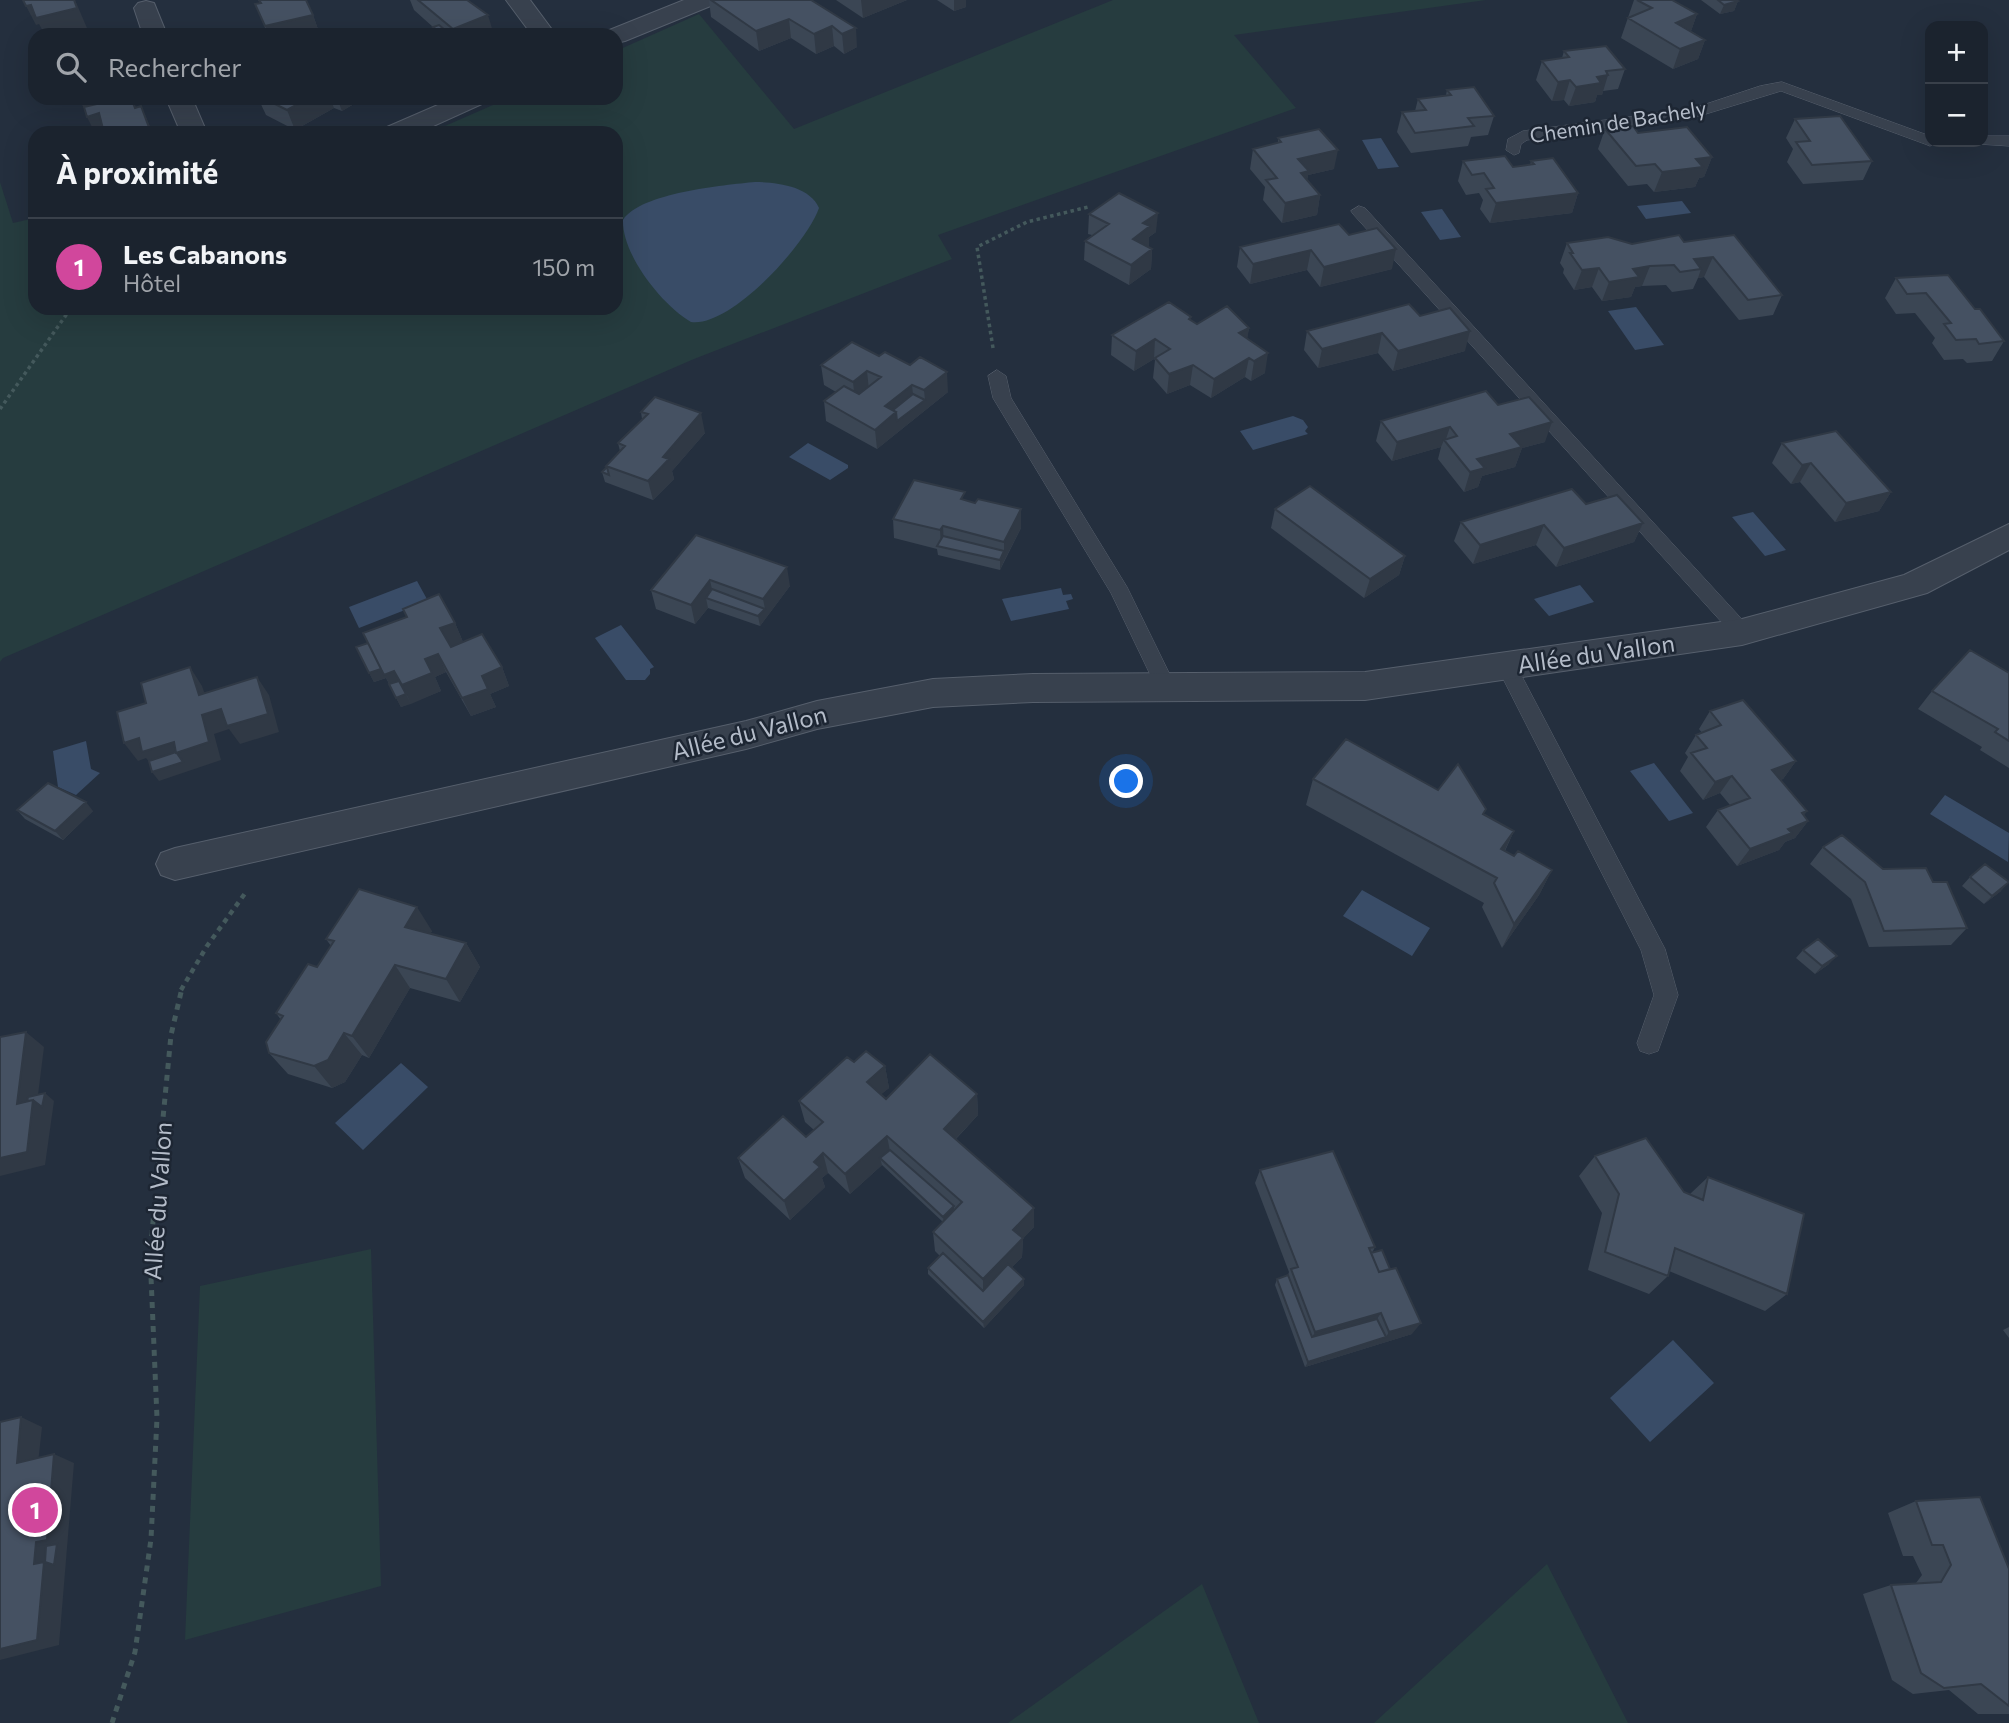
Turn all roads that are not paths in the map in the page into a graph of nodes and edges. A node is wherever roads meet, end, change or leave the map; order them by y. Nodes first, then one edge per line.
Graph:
1 (518, 0) edge
2 (705, 0) edge
3 (146, 8) dead end
4 (153, 28) edge
5 (539, 28) edge
6 (623, 33) edge
7 (182, 105) edge
8 (459, 105) edge
9 (191, 126) edge
10 (412, 126) edge
11 (1925, 139) edge
12 (1988, 141) edge
13 (2009, 141) edge
14 (1514, 150) dead end
15 (1359, 211) dead end
16 (998, 376) road end
17 (2009, 536) edge
18 (1742, 632) junction
19 (1506, 665) junction
20 (1166, 687) junction
21 (175, 864) dead end
22 (1649, 1043) dead end

1 - 5 street
2 - 6 street
3 - 4 street
7 - 9 street
8 - 10 street
11 - 14 lane, Chemin de Bachely
12 - 13 lane
15 - 18 lane
16 - 20 lane
17 - 18 street, Allée du Vallon
18 - 19 street, Allée du Vallon
19 - 20 street, Allée du Vallon
19 - 22 lane
20 - 21 street, Allée du Vallon

